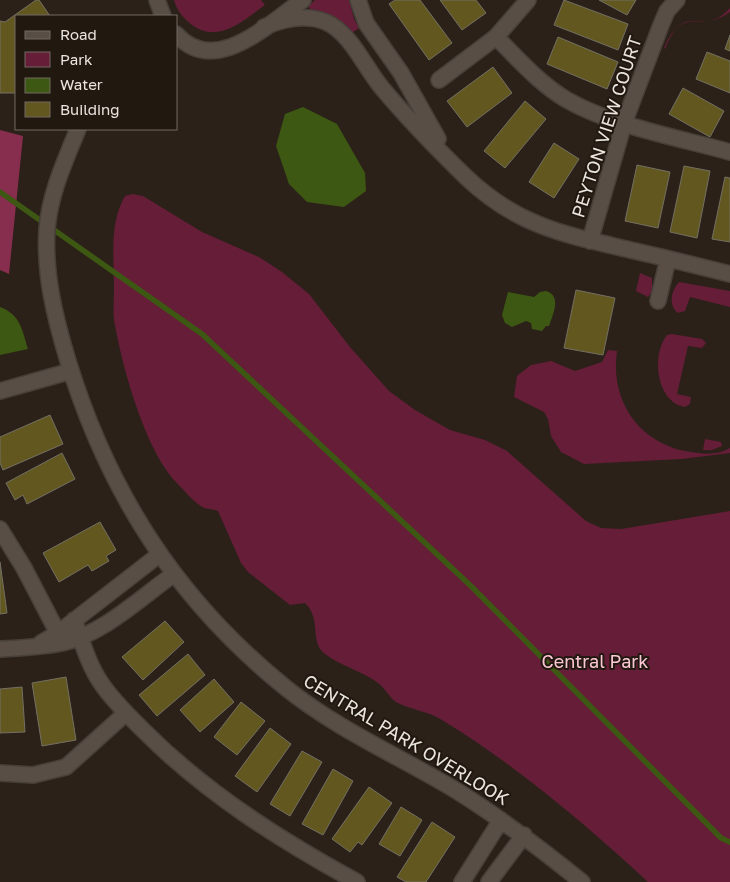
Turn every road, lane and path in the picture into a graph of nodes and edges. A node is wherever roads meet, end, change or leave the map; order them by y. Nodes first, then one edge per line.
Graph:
1 (156, 0) edge
2 (303, 0) edge
3 (358, 0) edge
4 (528, 0) edge
5 (677, 0) edge
6 (152, 15) edge
7 (163, 15) edge
8 (264, 27) junction
9 (178, 36) edge
10 (496, 37) junction
11 (202, 50) junction
12 (178, 51) edge
13 (386, 52) junction
14 (366, 66) junction
15 (439, 80) dead end
16 (624, 123) junction
17 (78, 130) edge
18 (730, 152) edge
19 (454, 166) junction
20 (590, 241) junction
21 (668, 259) junction
22 (730, 274) edge
23 (658, 301) dead end
24 (71, 371) junction
25 (0, 391) edge
26 (0, 529) edge
27 (160, 554) junction
28 (174, 574) junction
29 (74, 620) junction
30 (80, 636) junction
31 (60, 638) junction
32 (0, 648) edge
33 (126, 713) junction
34 (0, 773) edge
35 (501, 820) junction
36 (524, 835) junction
37 (357, 882) edge
38 (462, 882) edge
39 (489, 882) edge
40 (582, 882) edge

1 - 6 street
1 - 7 street
2 - 8 street
3 - 13 street
4 - 10 street
5 - 16 street, PEYTON VIEW COURT
8 - 11 street
8 - 14 street
9 - 11 street
10 - 15 street
10 - 16 street
11 - 12 street
13 - 14 street
13 - 19 street
14 - 19 street
16 - 18 street
16 - 20 street, PEYTON VIEW COURT
17 - 24 street, CENTRAL PARK OVERLOOK
19 - 20 street
20 - 21 street
21 - 22 street
21 - 23 street
24 - 25 street
24 - 27 street, CENTRAL PARK OVERLOOK
26 - 31 street
27 - 28 street, CENTRAL PARK OVERLOOK
27 - 29 street
28 - 30 street
28 - 35 street, CENTRAL PARK OVERLOOK
29 - 30 street
29 - 31 street
30 - 31 street
30 - 33 street
31 - 32 street
33 - 34 street
33 - 37 street
35 - 36 street, CENTRAL PARK OVERLOOK
35 - 38 street
36 - 39 street
36 - 40 street, CENTRAL PARK OVERLOOK

